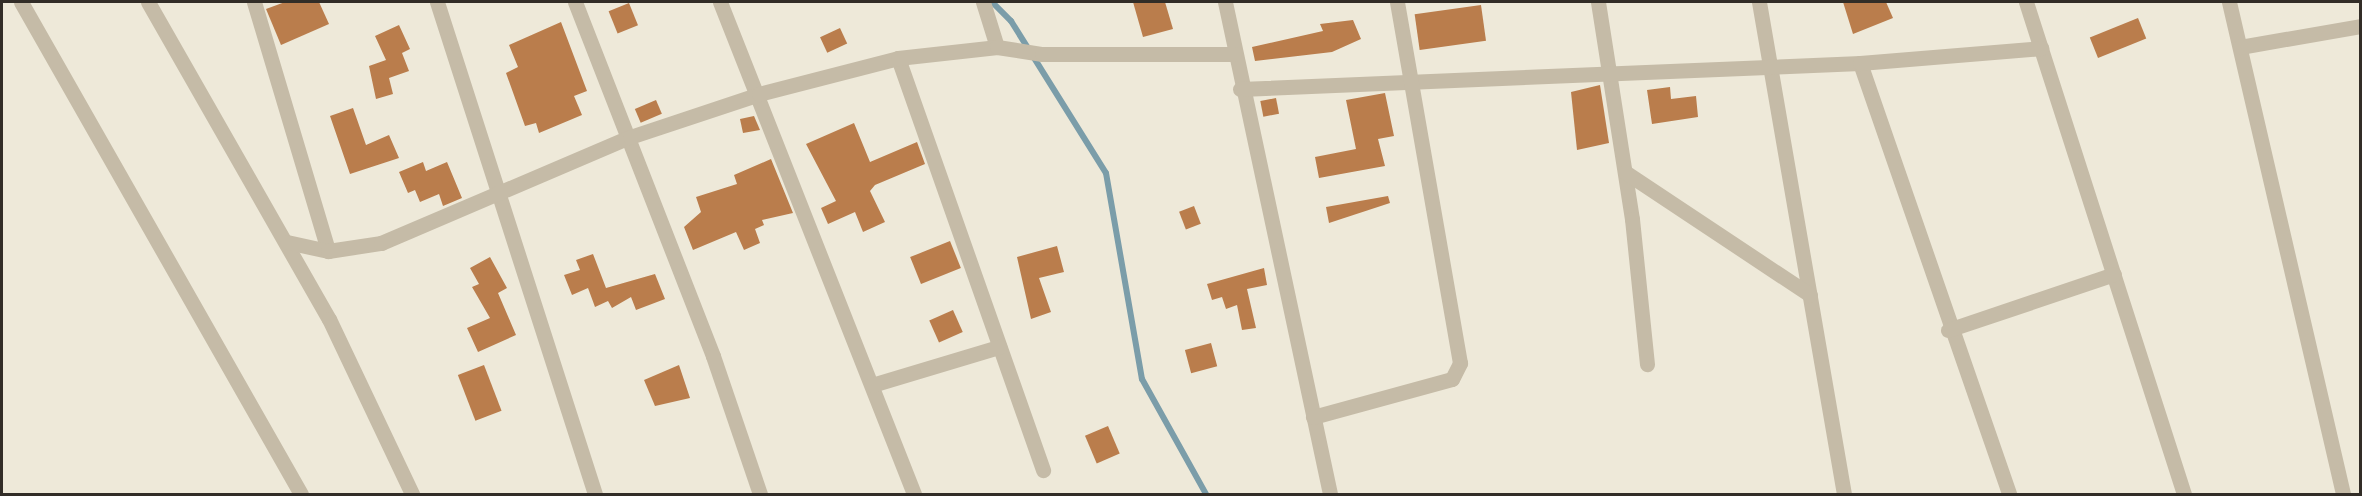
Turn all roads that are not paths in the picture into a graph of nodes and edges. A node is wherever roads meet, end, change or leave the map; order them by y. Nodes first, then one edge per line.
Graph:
1 (21, 2) edge
2 (148, 2) edge
3 (255, 2) edge
4 (437, 2) edge
5 (575, 2) edge
6 (720, 2) edge
7 (983, 2) edge
8 (1225, 2) edge
9 (1397, 2) edge
10 (1598, 2) edge
11 (1759, 2) edge
12 (2026, 2) edge
13 (2229, 2) edge
14 (2361, 26) edge
15 (998, 47) junction
16 (2240, 47) junction
17 (2042, 48) junction
18 (1234, 54) junction
19 (898, 58) junction
20 (1860, 63) junction
21 (1772, 67) junction
22 (1610, 70) junction
23 (1411, 78) junction
24 (1240, 89) junction
25 (759, 94) junction
26 (630, 137) junction
27 (1625, 171) junction
28 (500, 194) junction
29 (287, 242) junction
30 (328, 251) junction
31 (2114, 274) junction
32 (1810, 295) junction
33 (1948, 330) junction
34 (999, 347) junction
35 (1647, 364) dead end
36 (872, 385) junction
37 (1313, 417) junction
38 (1043, 470) dead end
39 (302, 495) edge
40 (412, 495) edge
41 (595, 495) edge
42 (760, 495) edge
43 (914, 495) edge
44 (1330, 495) edge
45 (1844, 495) edge
46 (2010, 495) edge
47 (2184, 495) edge
48 (2343, 495) edge

1 - 39 street
2 - 29 street
3 - 30 street
4 - 28 street
5 - 26 street
6 - 25 street
7 - 15 street
8 - 18 street
9 - 23 street
10 - 22 street
11 - 21 street
12 - 17 street
13 - 16 street
14 - 16 street
15 - 18 street
15 - 19 street
16 - 48 street
17 - 20 street
17 - 31 street
18 - 24 street
19 - 25 street
19 - 34 street
20 - 21 street
20 - 33 street
21 - 22 street
21 - 32 street
22 - 23 street
22 - 27 street
23 - 24 street
23 - 37 street
24 - 37 street
25 - 26 street
25 - 36 street
26 - 28 street
26 - 42 street
27 - 32 street
27 - 35 street
28 - 30 street
28 - 41 street
29 - 30 street
29 - 40 street
31 - 33 street
31 - 47 street
32 - 45 street
33 - 46 street
34 - 36 street
34 - 38 street
36 - 43 street
37 - 44 street

